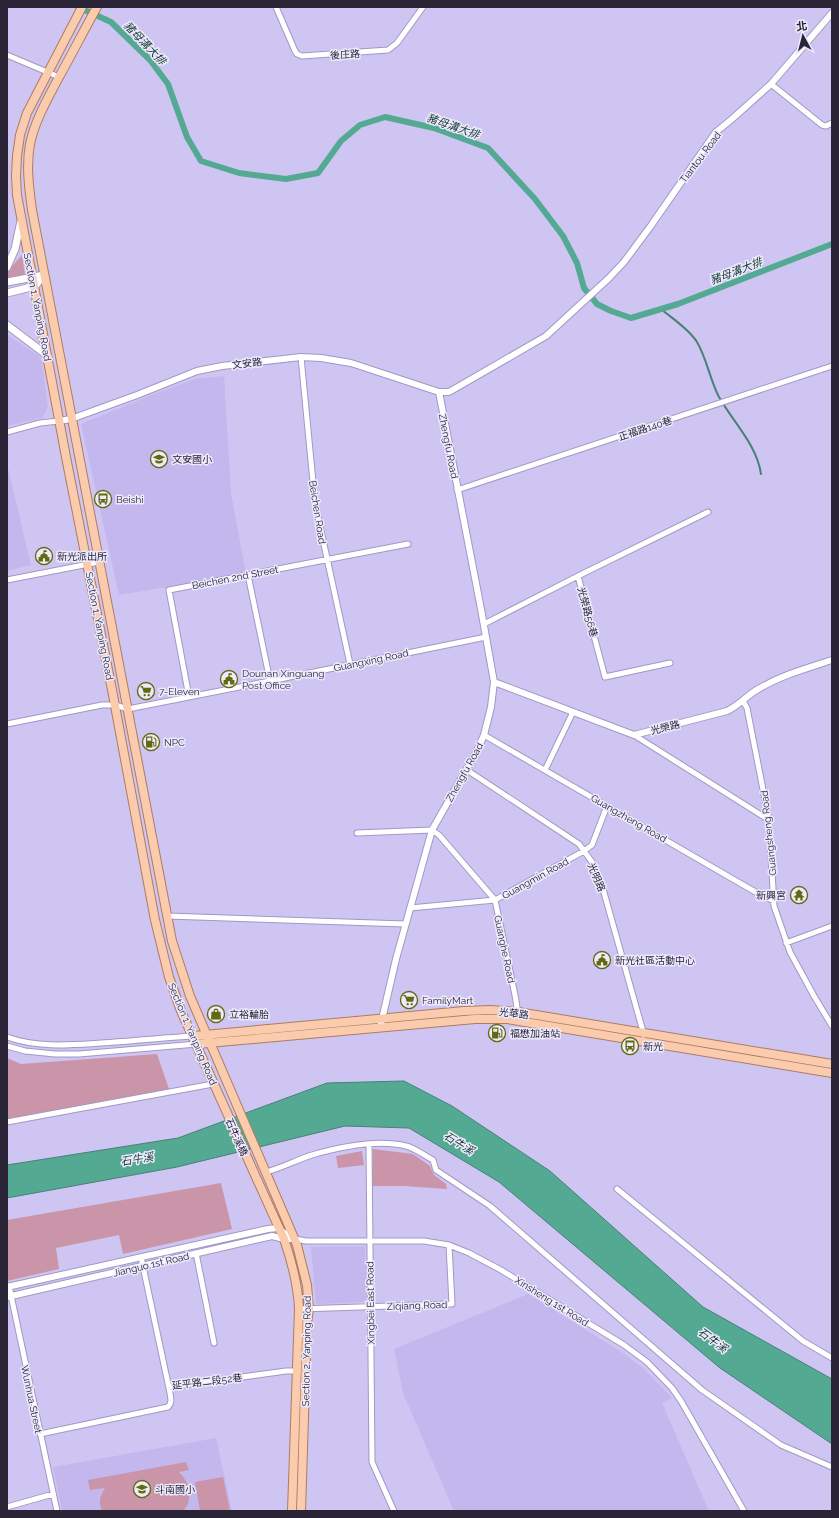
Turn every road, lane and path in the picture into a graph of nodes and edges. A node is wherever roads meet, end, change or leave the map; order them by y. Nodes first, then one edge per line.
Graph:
1 (82, 7) edge
2 (97, 7) edge
3 (276, 7) edge
4 (423, 7) edge
5 (832, 13) edge
6 (7, 55) edge
7 (48, 72) junction
8 (59, 77) junction
9 (770, 84) junction
10 (832, 124) edge
11 (18, 147) junction
12 (29, 149) junction
13 (21, 221) junction
14 (7, 267) edge
15 (44, 275) junction
16 (33, 277) junction
17 (7, 282) edge
18 (35, 286) junction
19 (7, 293) edge
20 (7, 325) edge
21 (48, 356) junction
22 (302, 357) junction
23 (832, 366) edge
24 (439, 392) junction
25 (71, 419) junction
26 (59, 421) junction
27 (7, 432) edge
28 (457, 490) junction
29 (708, 512) dead end
30 (408, 544) dead end
31 (327, 560) junction
32 (99, 562) junction
33 (87, 564) junction
34 (248, 575) junction
35 (578, 576) junction
36 (7, 580) edge
37 (484, 624) junction
38 (486, 637) junction
39 (832, 660) edge
40 (670, 663) dead end
41 (350, 664) junction
42 (270, 681) junction
43 (494, 682) junction
44 (189, 697) junction
45 (743, 701) junction
46 (115, 705) junction
47 (128, 709) junction
48 (573, 712) junction
49 (7, 724) edge
50 (484, 735) junction
51 (634, 735) junction
52 (467, 770) junction
53 (545, 770) junction
54 (143, 786) junction
55 (130, 788) junction
56 (607, 806) junction
57 (769, 820) junction
58 (432, 830) junction
59 (357, 833) dead end
60 (584, 851) junction
61 (157, 861) junction
62 (143, 864) junction
63 (494, 900) junction
64 (774, 900) junction
65 (410, 908) junction
66 (167, 916) junction
67 (405, 924) junction
68 (832, 926) edge
69 (786, 943) junction
70 (517, 1017) junction
71 (382, 1018) junction
72 (832, 1026) edge
73 (380, 1028) junction
74 (644, 1033) junction
75 (206, 1034) junction
76 (193, 1036) junction
77 (7, 1037) edge
78 (645, 1042) junction
79 (210, 1043) junction
80 (197, 1044) junction
81 (7, 1046) edge
82 (721, 1050) junction
83 (832, 1064) edge
84 (832, 1073) edge
85 (214, 1084) junction
86 (230, 1090) joint
87 (218, 1094) joint
88 (7, 1122) edge
89 (369, 1144) junction
90 (267, 1173) junction
91 (256, 1180) joint
92 (617, 1190) dead end
93 (278, 1228) junction
94 (284, 1239) junction
95 (295, 1239) junction
96 (370, 1241) junction
97 (449, 1245) junction
98 (196, 1253) junction
99 (141, 1257) junction
100 (143, 1265) junction
101 (8, 1287) edge
102 (9, 1296) edge
103 (371, 1307) junction
104 (309, 1308) junction
105 (299, 1309) junction
106 (214, 1343) dead end
107 (832, 1358) edge
108 (297, 1371) junction
109 (306, 1372) junction
110 (169, 1387) junction
111 (40, 1434) junction
112 (832, 1467) edge
113 (53, 1494) junction
114 (297, 1500) junction
115 (7, 1507) edge
116 (57, 1511) edge
117 (292, 1511) edge
118 (301, 1511) edge
119 (394, 1511) edge
120 (744, 1511) edge

1 - 7 main road, Section 1, Yanping Road
2 - 8 main road, Section 1, Yanping Road
3 - 4 street, 後庄路
5 - 9 street, Tiantou Road
6 - 7 street
7 - 8 street
7 - 11 main road, Section 1, Yanping Road
8 - 12 main road, Section 1, Yanping Road
9 - 10 street
9 - 24 street, Tiantou Road
11 - 12 main road
11 - 13 main road, Section 1, Yanping Road
12 - 15 main road, Section 1, Yanping Road
13 - 14 main road
13 - 16 main road, Section 1, Yanping Road
15 - 16 main road
15 - 18 main road
15 - 25 main road, Section 1, Yanping Road
16 - 17 main road
16 - 18 main road, Section 1, Yanping Road
18 - 19 main road
18 - 21 main road, Section 1, Yanping Road
20 - 21 main road
21 - 26 main road, Section 1, Yanping Road
22 - 24 street, 文安路
22 - 25 street, 文安路
22 - 31 street, Beichen Road
23 - 28 street, 正福路140巷
24 - 28 street, Zhengfu Road
25 - 26 street, 文安路
25 - 32 main road, Section 1, Yanping Road
26 - 27 street
26 - 33 main road, Section 1, Yanping Road
28 - 37 street, Zhengfu Road
29 - 35 street, 光榮路56巷
30 - 31 street, Beichen 2nd Street
31 - 34 street, Beichen 2nd Street
31 - 41 street, Beichen Road
32 - 33 street
32 - 47 main road, Section 1, Yanping Road
33 - 36 street
33 - 46 main road, Section 1, Yanping Road
34 - 42 street
34 - 44 street, Beichen 2nd Street
35 - 37 street
35 - 40 street, 光榮路56巷
37 - 38 street, Zhengfu Road
38 - 41 street, Guangxing Road
38 - 43 street, Zhengfu Road
39 - 45 street, 光榮路
41 - 42 street, Guangxing Road
42 - 44 street, Guangxing Road
43 - 48 street
43 - 50 street, Zhengfu Road
44 - 47 street, Guangxing Road
45 - 51 street, 光榮路
45 - 57 street, Guangsheng Road
46 - 47 street, Guangxing Road
46 - 49 street
46 - 55 main road, Section 1, Yanping Road
47 - 54 main road, Section 1, Yanping Road
48 - 51 street
48 - 53 street
50 - 52 street, Zhengfu Road
50 - 53 street, Guangzheng Road
51 - 57 street
52 - 58 street, Zhengfu Road
52 - 60 street, 光明路
53 - 56 street, Guangzheng Road
54 - 55 main road
54 - 61 main road, Section 1, Yanping Road
55 - 62 main road, Section 1, Yanping Road
56 - 60 street, Guangmin Road
56 - 64 street, Guangzheng Road
57 - 64 street, Guangsheng Road
58 - 59 street
58 - 63 street, Guanghe Road
58 - 65 street, Zhengfu Road
60 - 63 street, Guangmin Road
60 - 74 street, 光明路
61 - 62 main road
61 - 66 main road, Section 1, Yanping Road
62 - 76 main road, Section 1, Yanping Road
63 - 65 street, Guangmin Road
63 - 70 street, Guanghe Road
64 - 69 street, Guangsheng Road
65 - 67 street, Zhengfu Road
66 - 67 street
66 - 75 main road, Section 1, Yanping Road
67 - 71 street, Zhengfu Road
68 - 69 street
69 - 72 street, Guangsheng Road
70 - 71 main road, 光華路
70 - 73 main road, 光華路
70 - 74 main road, 光華路
70 - 78 main road, 光華路
71 - 73 street, Zhengfu Road
71 - 75 main road, 光華路
73 - 79 main road, 光華路
74 - 78 street, 光明路
74 - 82 main road, 光華路
75 - 76 main road, 光華路
75 - 79 main road, Section 1, Yanping Road
76 - 77 street
76 - 80 main road, Section 1, Yanping Road
78 - 82 main road, 光華路
79 - 80 main road, 光華路
79 - 86 main road, Section 1, Yanping Road
80 - 81 street
80 - 85 main road, Section 1, Yanping Road
82 - 83 main road, 光華路
82 - 84 main road, 光華路
85 - 87 main road, Section 1, Yanping Road
85 - 88 street
86 - 90 main road, 石牛溪橋
87 - 91 main road, 石牛溪橋
89 - 90 street
89 - 96 street, Xingbei East Road
89 - 112 street
90 - 95 main road, Section 2, Yanping Road
91 - 93 main road, Section 2, Yanping Road
92 - 107 street
93 - 94 main road, Section 2, Yanping Road
93 - 95 street, Xinsheng 1st Road
93 - 99 street, Jianguo 1st Road
94 - 95 street, Jianguo 1st Road
94 - 98 street, Jianguo 1st Road
94 - 105 main road, Section 2, Yanping Road
95 - 96 street, Xinsheng 1st Road
95 - 104 main road, Section 2, Yanping Road
96 - 97 street, Xinsheng 1st Road
96 - 103 street, Xingbei East Road
97 - 103 street, Ziqiang Road
97 - 120 street, Xinsheng 1st Road
98 - 100 street, Jianguo 1st Road
98 - 106 street
99 - 100 street, 延平路二段52巷
99 - 101 street, Jianguo 1st Road
100 - 102 street, Jianguo 1st Road
100 - 110 street, 延平路二段52巷
101 - 102 street, Wunhua Street
102 - 111 street, Wunhua Street
103 - 104 street, Ziqiang Road
103 - 119 street, Xingbei East Road
104 - 105 street, Ziqiang Road
104 - 109 main road, Section 2, Yanping Road
105 - 108 main road, Section 2, Yanping Road
108 - 109 street, 延平路二段52巷
108 - 110 street, 延平路二段52巷
108 - 114 main road, Section 2, Yanping Road
109 - 114 main road, Section 2, Yanping Road
110 - 111 street
111 - 113 street, Wunhua Street
113 - 115 street
113 - 116 street, Wunhua Street
114 - 117 main road, Section 2, Yanping Road
114 - 118 main road, Section 2, Yanping Road

